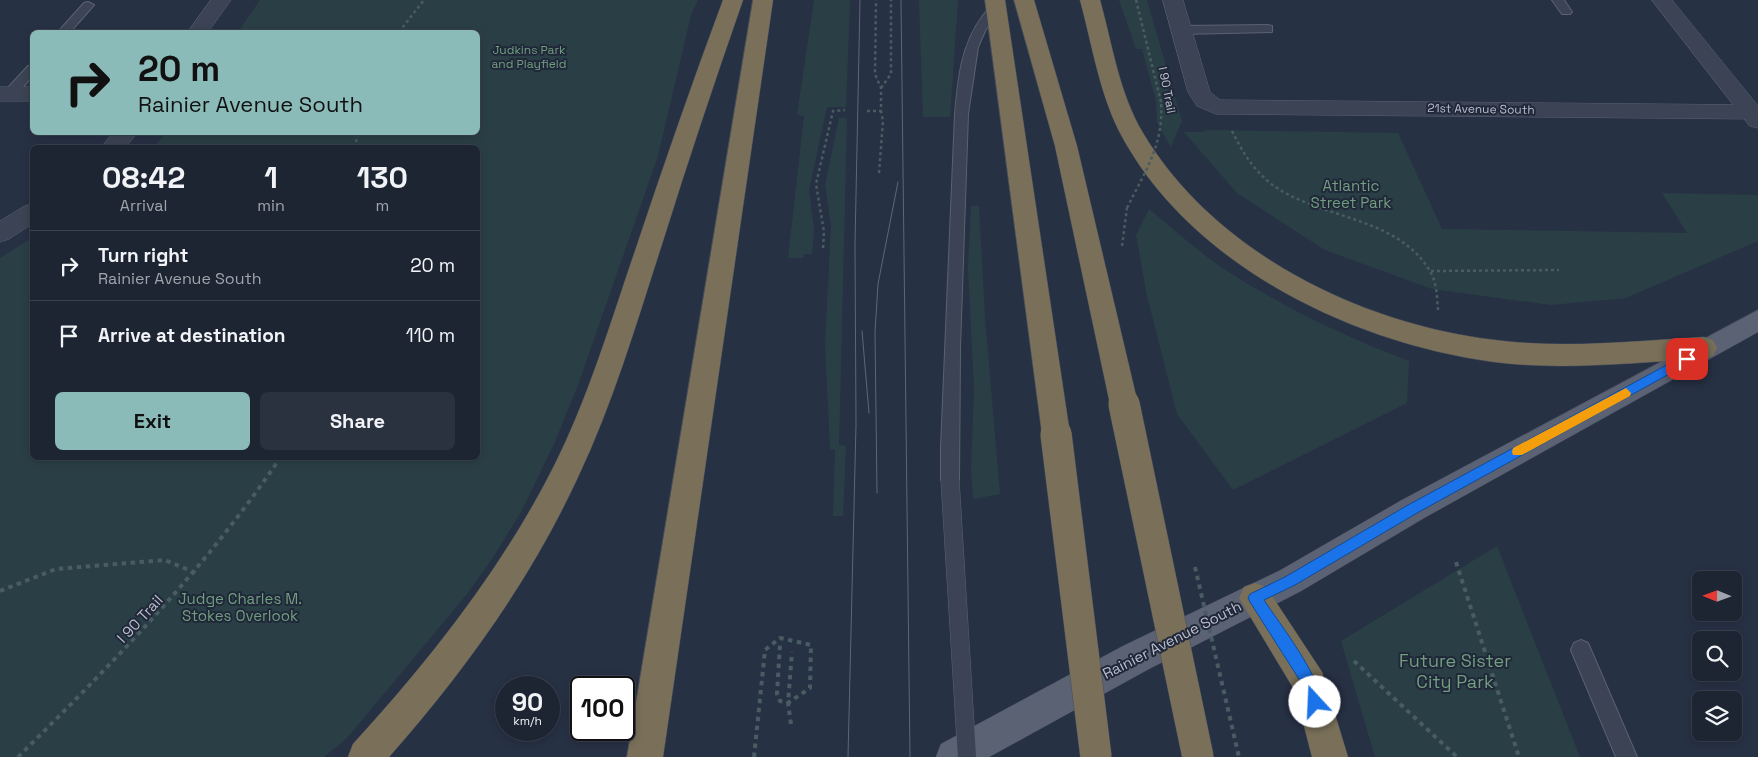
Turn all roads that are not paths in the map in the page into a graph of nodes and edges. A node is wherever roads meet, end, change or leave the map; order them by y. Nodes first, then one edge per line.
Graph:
1 (222, 0) edge
2 (733, 0) edge
3 (763, 0) edge
4 (1024, 0) edge
5 (1090, 0) edge
6 (1173, 0) edge
7 (1558, 0) edge
8 (1662, 0) edge
9 (995, 4) edge
10 (88, 6) dead end
11 (1566, 12) dead end
12 (1268, 29) dead end
13 (66, 30) edge
14 (200, 30) edge
15 (1181, 30) junction
16 (30, 71) edge
17 (5, 94) edge
18 (30, 94) edge
19 (1756, 115) edge
20 (124, 135) edge
21 (115, 145) edge
22 (30, 214) edge
23 (0, 233) edge
24 (1758, 320) edge
25 (1704, 348) junction
26 (1255, 598) junction
27 (1581, 650) dead end
28 (366, 757) edge
29 (645, 757) edge
30 (954, 757) edge
31 (967, 757) edge
32 (1096, 757) edge
33 (1198, 757) edge
34 (1330, 757) edge
35 (1627, 757) edge

1 - 14 street
2 - 28 highway
3 - 29 highway
4 - 33 highway, bridge
5 - 25 highway
6 - 15 street
7 - 11 lane
8 - 19 street
9 - 31 lane, bridge
9 - 32 highway, bridge
10 - 13 lane
12 - 15 lane
15 - 19 street, 21st Avenue South
16 - 17 lane
17 - 18 street
20 - 21 street
22 - 23 street
24 - 25 main road, Rainier Avenue South
25 - 26 main road, Rainier Avenue South
26 - 30 main road, Rainier Avenue South
26 - 34 highway
27 - 35 lane

